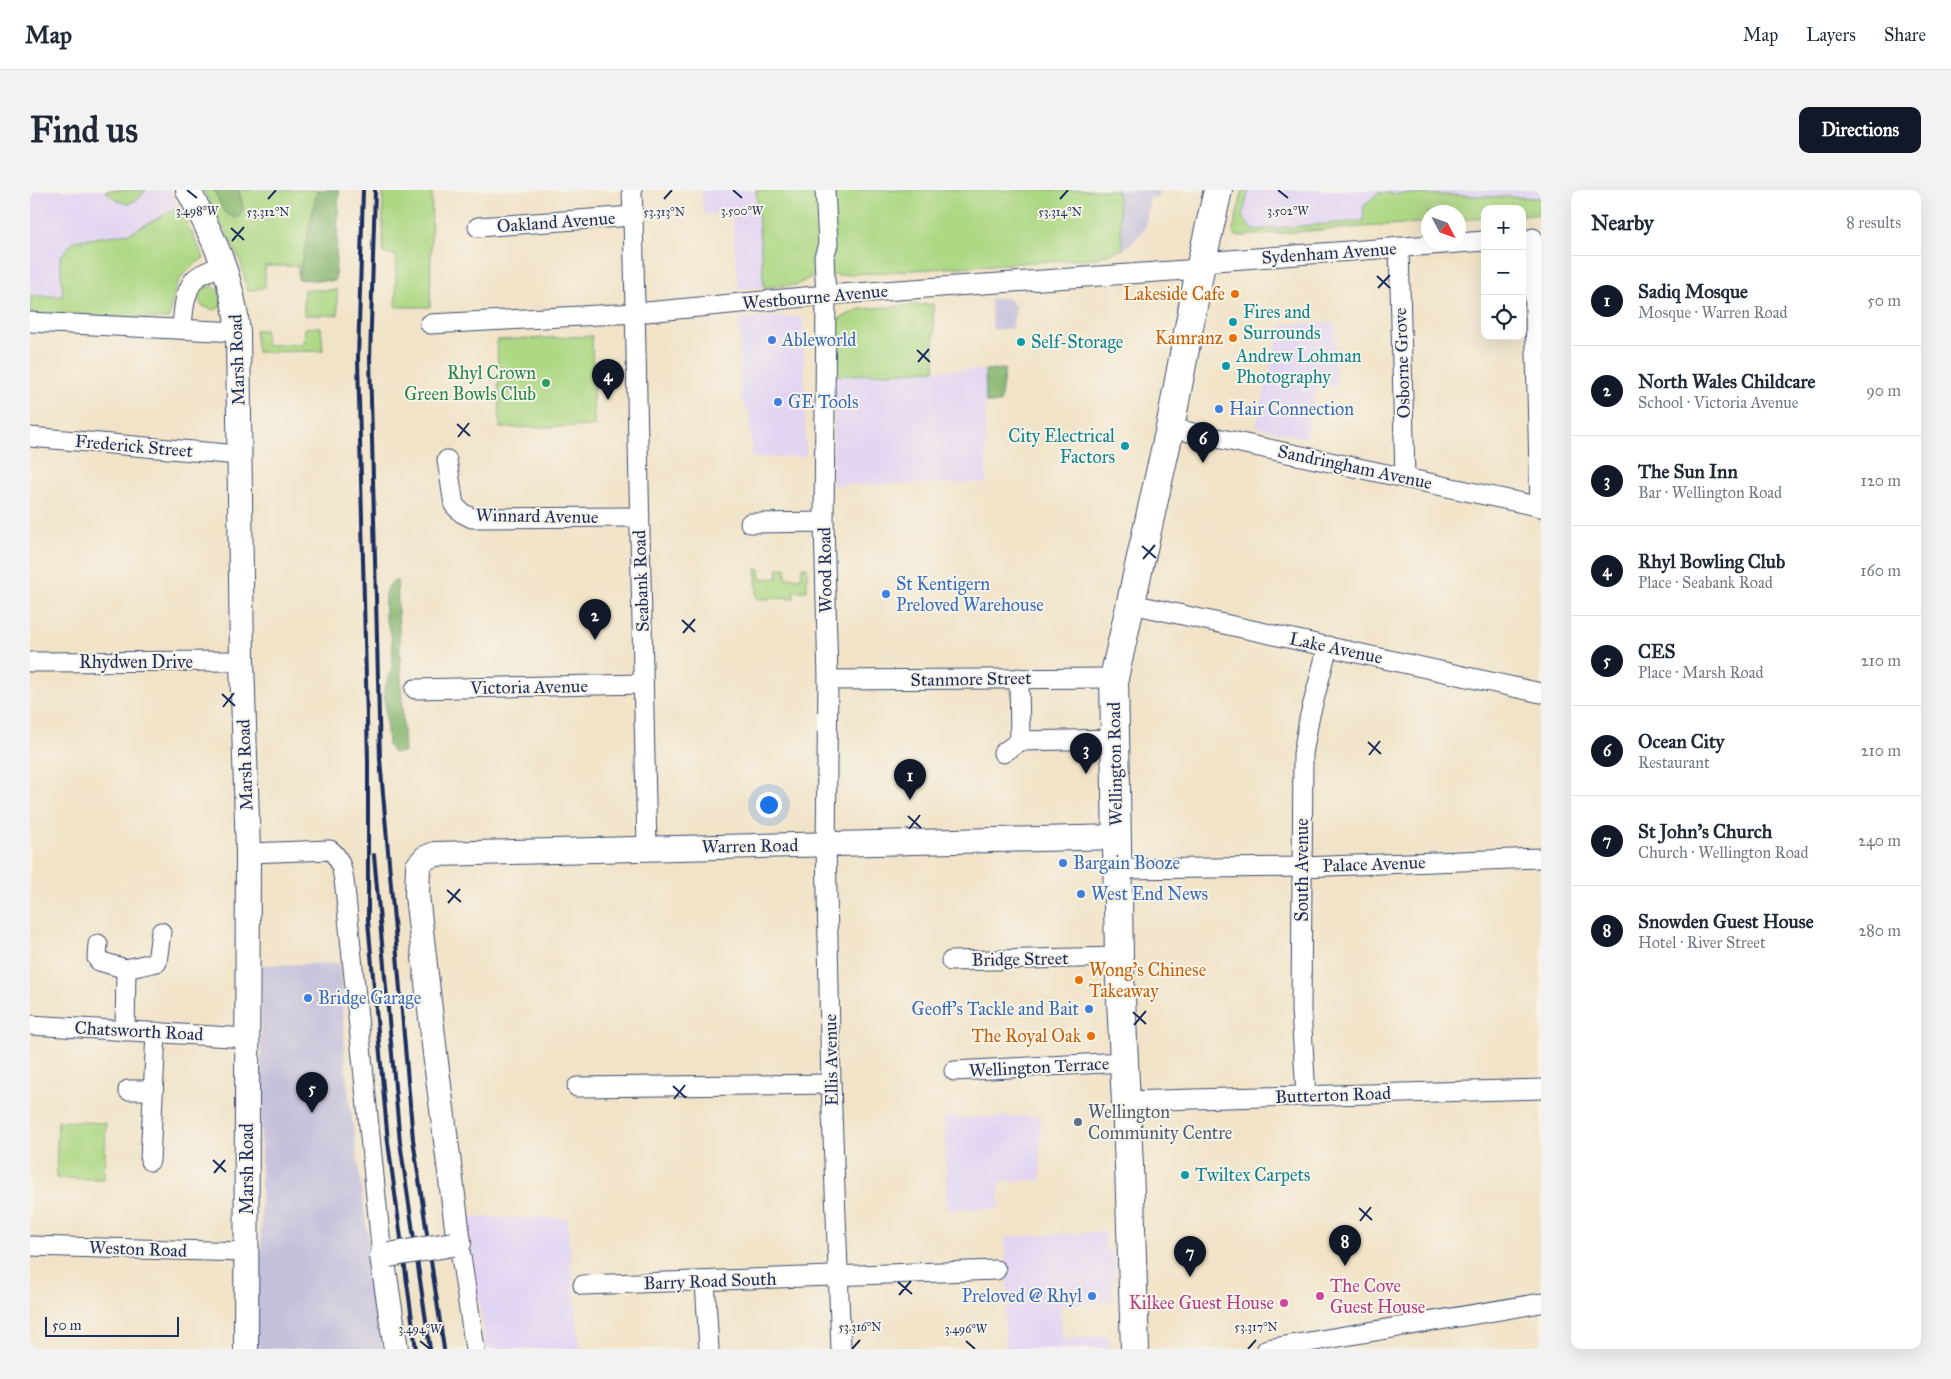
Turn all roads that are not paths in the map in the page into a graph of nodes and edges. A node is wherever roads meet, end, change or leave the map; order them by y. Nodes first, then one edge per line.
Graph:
1 (188, 190) edge
2 (632, 190) edge
3 (825, 190) edge
4 (1218, 190) edge
5 (633, 216) junction
6 (478, 227) dead end
7 (1532, 238) edge
8 (1481, 241) edge
9 (1399, 247) junction
10 (224, 265) junction
11 (1201, 266) junction
12 (826, 296) junction
13 (636, 313) junction
14 (30, 322) edge
15 (430, 324) dead end
16 (182, 329) junction
17 (238, 332) junction
18 (1170, 428) junction
19 (30, 437) edge
20 (239, 455) junction
21 (447, 460) dead end
22 (1405, 478) junction
23 (1540, 507) edge
24 (639, 517) junction
25 (824, 522) junction
26 (750, 523) dead end
27 (1132, 604) junction
28 (1328, 646) junction
29 (242, 661) junction
30 (30, 662) edge
31 (1019, 678) junction
32 (1114, 678) junction
33 (828, 680) junction
34 (644, 684) junction
35 (415, 690) dead end
36 (1541, 693) edge
37 (1115, 739) junction
38 (1020, 742) junction
39 (1003, 753) dead end
40 (1116, 837) junction
41 (826, 845) junction
42 (647, 849) junction
43 (248, 853) junction
44 (1541, 858) edge
45 (1302, 866) junction
46 (1117, 869) junction
47 (161, 932) dead end
48 (98, 944) dead end
49 (1119, 957) junction
50 (951, 961) dead end
51 (126, 969) junction
52 (30, 1025) edge
53 (125, 1031) junction
54 (156, 1032) junction
55 (247, 1038) junction
56 (1124, 1062) junction
57 (954, 1071) dead end
58 (831, 1084) junction
59 (577, 1087) dead end
60 (1541, 1089) edge
61 (128, 1090) dead end
62 (153, 1090) junction
63 (1306, 1096) junction
64 (1126, 1101) junction
65 (150, 1161) dead end
66 (456, 1244) junction
67 (30, 1246) edge
68 (246, 1252) junction
69 (386, 1256) junction
70 (996, 1270) dead end
71 (838, 1276) junction
72 (706, 1281) junction
73 (583, 1285) dead end
74 (1541, 1303) edge
75 (1315, 1345) edge
76 (246, 1349) edge
77 (396, 1349) edge
78 (475, 1349) edge
79 (709, 1349) edge
80 (841, 1349) edge
81 (1135, 1349) edge
82 (1267, 1349) edge

1 - 10 street, Marsh Road
2 - 5 street, Oakland Avenue
3 - 12 street, Wood Road
4 - 11 main road, Wellington Road
5 - 6 street, Oakland Avenue
5 - 13 street, Oakland Avenue
7 - 23 street
8 - 9 street, Sydenham Avenue
9 - 11 street, Sydenham Avenue
9 - 22 street, Osborne Grove
10 - 16 street
10 - 17 street, Marsh Road
11 - 12 street, Westbourne Avenue
11 - 18 main road, Wellington Road
12 - 13 street, Westbourne Avenue
12 - 25 street, Wood Road
13 - 15 street, Westbourne Avenue
13 - 24 street, Seabank Road
14 - 16 street
16 - 17 street
17 - 20 street, Marsh Road
18 - 22 street, Sandringham Avenue
18 - 27 main road, Wellington Road
19 - 20 street, Frederick Street
20 - 29 street, Marsh Road
21 - 24 street, Winnard Avenue
22 - 23 street, Sandringham Avenue
24 - 34 street, Seabank Road
25 - 26 street
25 - 33 street, Wood Road
27 - 28 street, Lake Avenue
27 - 32 main road, Wellington Road
28 - 36 street, Lake Avenue
28 - 45 street, South Avenue
29 - 30 street, Rhydwen Drive
29 - 43 street, Marsh Road
31 - 32 street, Stanmore Street
31 - 33 street, Stanmore Street
31 - 38 street
32 - 37 main road, Wellington Road
33 - 41 street, Wood Road
34 - 35 street, Victoria Avenue
34 - 42 street, Seabank Road
37 - 38 street
37 - 40 main road, Wellington Road
38 - 39 street
40 - 41 street, Warren Road
40 - 46 main road, Wellington Road
41 - 42 street, Warren Road
41 - 58 street, Ellis Avenue
42 - 66 street, Warren Road
43 - 55 street, Marsh Road
43 - 69 street
44 - 45 street, Palace Avenue
45 - 46 street, Palace Avenue
45 - 63 street, South Avenue
46 - 49 main road, Wellington Road
47 - 51 street
48 - 51 street
49 - 50 street, Bridge Street
49 - 56 main road, Wellington Road
51 - 53 street
52 - 53 street, Chatsworth Road
53 - 54 street, Chatsworth Road
54 - 55 street, Chatsworth Road
54 - 62 street
55 - 68 street, Marsh Road
56 - 57 street, Wellington Terrace
56 - 64 main road, Wellington Road
58 - 59 street
58 - 71 street, Ellis Avenue
60 - 63 street, Butterton Road
61 - 62 street
62 - 65 street
63 - 64 street, Butterton Road
64 - 81 main road, Wellington Road
66 - 69 street, bridge
66 - 78 street
67 - 68 street, Weston Road
68 - 76 street, Marsh Road
69 - 77 street
70 - 71 street, Barry Road South
71 - 72 street, Barry Road South
71 - 80 street, Ellis Avenue
72 - 73 street, Barry Road South
72 - 79 street
74 - 75 street
75 - 82 street

